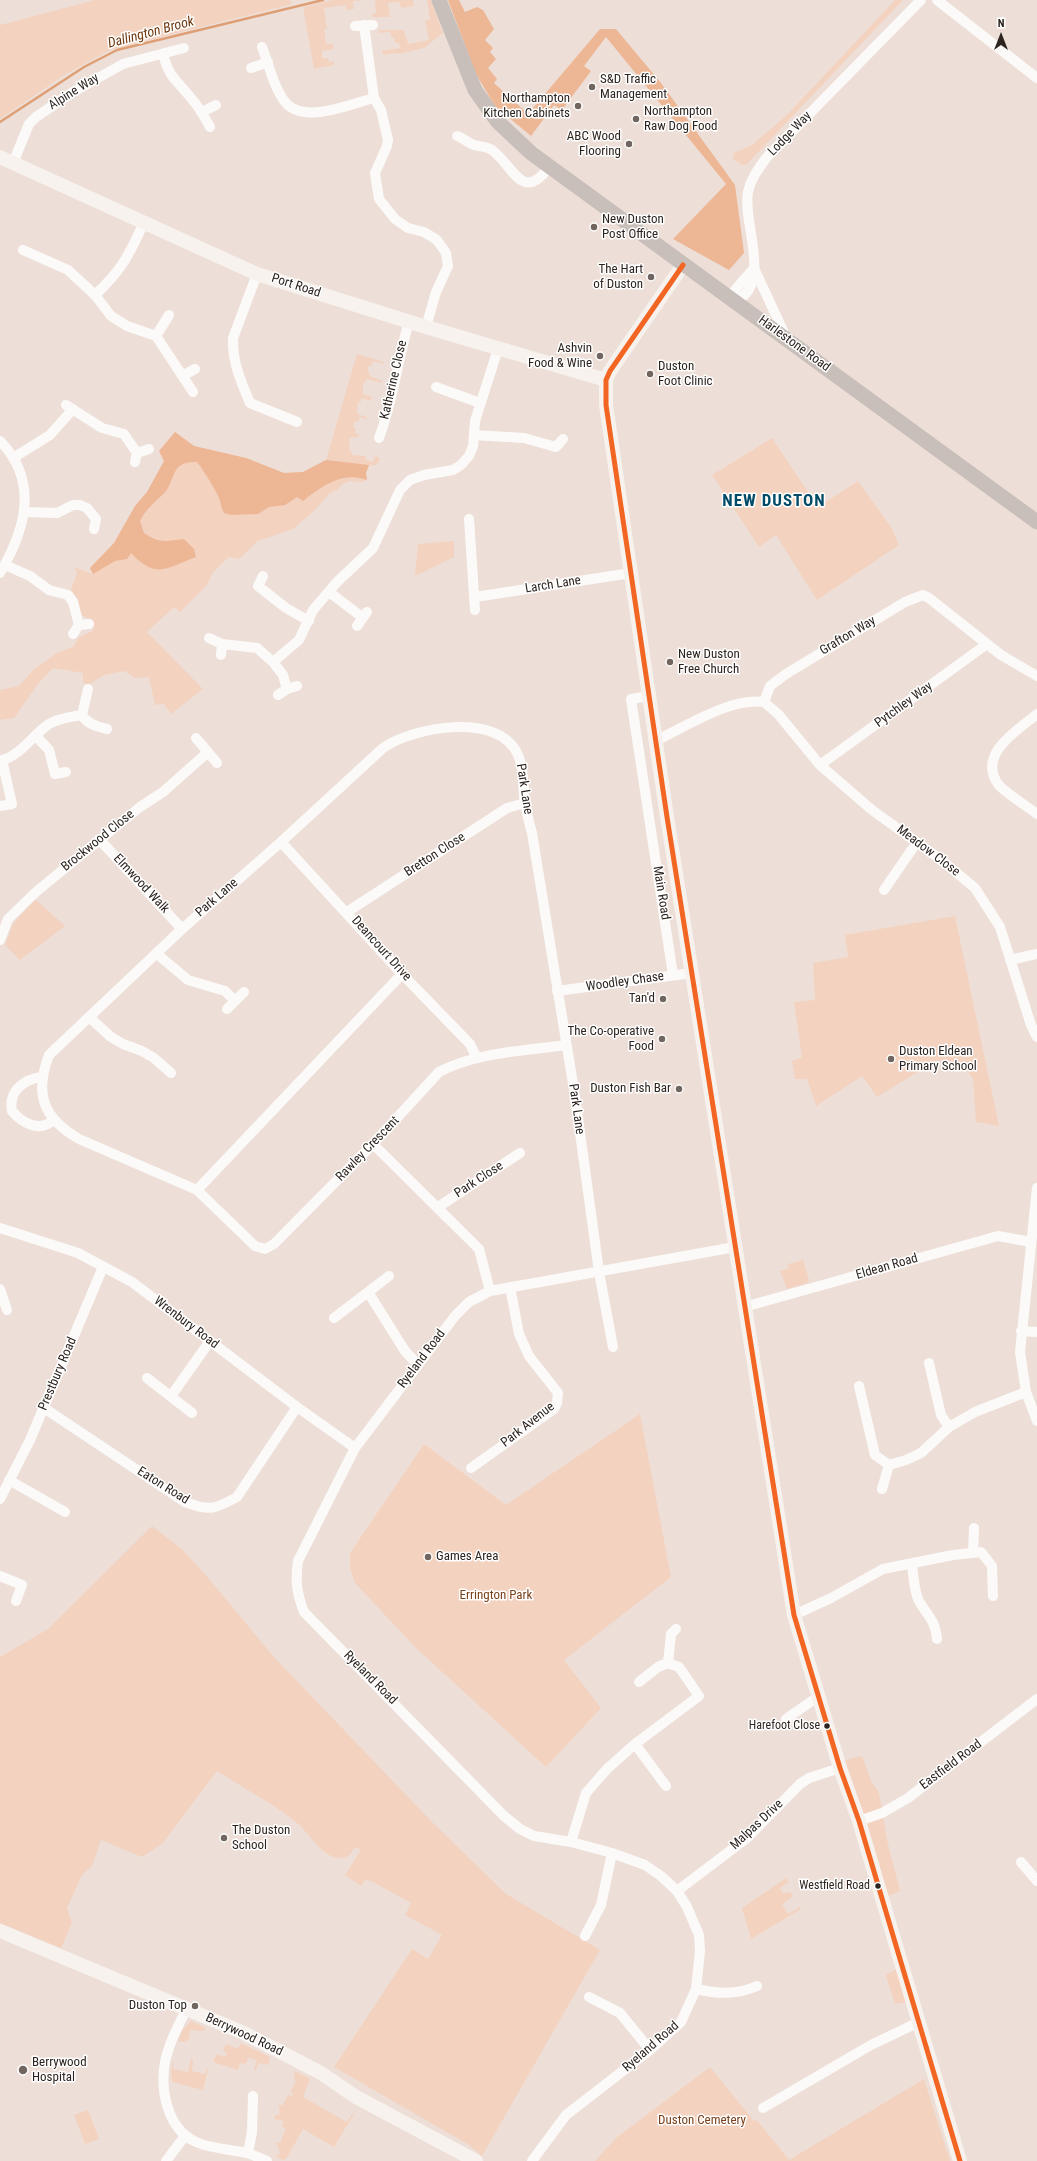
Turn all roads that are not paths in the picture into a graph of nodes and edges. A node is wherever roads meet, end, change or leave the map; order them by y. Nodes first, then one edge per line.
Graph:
1 (439, 0) edge
2 (920, 0) edge
3 (937, 0) edge
4 (364, 25) dead end
5 (184, 48) dead end
6 (262, 48) dead end
7 (163, 54) junction
8 (268, 62) junction
9 (251, 68) dead end
10 (1037, 78) edge
11 (374, 98) junction
12 (216, 105) dead end
13 (202, 112) junction
14 (210, 127) dead end
15 (457, 136) dead end
16 (6, 160) edge
17 (549, 167) junction
18 (144, 222) junction
19 (23, 250) dead end
20 (683, 265) junction
21 (754, 268) junction
22 (257, 274) junction
23 (95, 295) junction
24 (732, 299) junction
25 (169, 315) dead end
26 (409, 322) junction
27 (426, 327) junction
28 (156, 336) junction
29 (788, 339) junction
30 (498, 349) junction
31 (195, 369) dead end
32 (184, 375) junction
33 (606, 380) junction
34 (435, 386) dead end
35 (193, 392) dead end
36 (480, 403) junction
37 (297, 422) dead end
38 (474, 435) junction
39 (378, 438) dead end
40 (563, 439) dead end
41 (0, 441) edge
42 (149, 449) dead end
43 (13, 458) junction
44 (25, 512) junction
45 (469, 519) dead end
46 (1037, 522) edge
47 (94, 529) dead end
48 (2, 569) edge
49 (631, 573) junction
50 (263, 576) dead end
51 (328, 592) junction
52 (475, 596) junction
53 (475, 610) dead end
54 (362, 619) dead end
55 (309, 621) junction
56 (73, 634) dead end
57 (209, 638) dead end
58 (222, 644) junction
59 (987, 644) junction
60 (221, 654) dead end
61 (273, 662) junction
62 (1037, 676) edge
63 (88, 689) dead end
64 (278, 695) dead end
65 (649, 696) junction
66 (764, 702) junction
67 (1037, 714) edge
68 (82, 715) junction
69 (107, 729) dead end
70 (36, 736) junction
71 (196, 738) dead end
72 (656, 741) junction
73 (208, 752) junction
74 (1, 760) edge
75 (217, 763) dead end
76 (820, 765) junction
77 (66, 772) dead end
78 (525, 803) junction
79 (0, 806) edge
80 (666, 807) junction
81 (648, 810) junction
82 (1037, 814) edge
83 (99, 839) junction
84 (281, 842) junction
85 (917, 842) junction
86 (884, 890) dead end
87 (347, 912) junction
88 (182, 929) junction
89 (0, 940) edge
90 (157, 954) junction
91 (1037, 954) edge
92 (1010, 960) junction
93 (692, 973) junction
94 (402, 974) junction
95 (673, 975) junction
96 (558, 991) junction
97 (244, 992) dead end
98 (235, 1001) junction
99 (227, 1009) dead end
100 (90, 1016) junction
101 (1037, 1037) edge
102 (566, 1045) junction
103 (477, 1058) junction
104 (171, 1073) dead end
105 (42, 1077) junction
106 (53, 1120) junction
107 (373, 1144) junction
108 (520, 1152) dead end
109 (140, 1167) joint
110 (1037, 1188) edge
111 (197, 1190) junction
112 (438, 1207) junction
113 (0, 1228) edge
114 (1031, 1242) junction
115 (735, 1247) junction
116 (103, 1267) junction
117 (599, 1272) junction
118 (389, 1276) dead end
119 (510, 1287) junction
120 (0, 1289) edge
121 (490, 1291) junction
122 (368, 1292) junction
123 (744, 1307) junction
124 (8, 1310) dead end
125 (334, 1318) dead end
126 (1021, 1331) junction
127 (1037, 1332) edge
128 (210, 1341) junction
129 (614, 1347) dead end
130 (929, 1363) dead end
131 (418, 1365) junction
132 (147, 1378) dead end
133 (859, 1386) dead end
134 (1026, 1392) junction
135 (170, 1396) junction
136 (297, 1407) junction
137 (44, 1408) junction
138 (192, 1413) dead end
139 (1037, 1421) edge
140 (949, 1427) junction
141 (355, 1448) junction
142 (889, 1465) junction
143 (471, 1468) dead end
144 (9, 1480) junction
145 (882, 1489) dead end
146 (0, 1499) edge
147 (64, 1512) dead end
148 (974, 1528) dead end
149 (973, 1553) junction
150 (912, 1564) junction
151 (0, 1576) edge
152 (993, 1596) dead end
153 (16, 1601) dead end
154 (794, 1615) junction
155 (676, 1629) dead end
156 (937, 1639) dead end
157 (668, 1663) junction
158 (640, 1682) dead end
159 (819, 1696) junction
160 (1037, 1699) edge
161 (786, 1719) dead end
162 (635, 1744) junction
163 (840, 1768) junction
164 (666, 1786) dead end
165 (859, 1821) junction
166 (571, 1842) junction
167 (612, 1853) junction
168 (1021, 1862) dead end
169 (1037, 1881) edge
170 (677, 1891) junction
171 (0, 1931) edge
172 (585, 1936) dead end
173 (757, 1986) dead end
174 (696, 1989) junction
175 (589, 1997) dead end
176 (187, 2008) junction
177 (919, 2022) junction
178 (650, 2050) junction
179 (253, 2096) dead end
180 (763, 2108) dead end
181 (185, 2136) junction
182 (248, 2153) junction
183 (166, 2161) edge
184 (267, 2161) edge
185 (476, 2161) edge
186 (532, 2161) edge
187 (960, 2161) edge

1 - 17 main road, Harlestone Road
2 - 21 street, Lodge Way
3 - 10 street
4 - 11 street
5 - 7 street, Alpine Way
6 - 8 street
7 - 13 street
7 - 16 street, Alpine Way
8 - 9 street
8 - 11 street
11 - 27 street
12 - 13 street
13 - 14 street
15 - 17 street
16 - 18 street, Port Road
17 - 20 main road, Harlestone Road
18 - 22 street, Port Road
18 - 23 street
19 - 23 street
20 - 24 main road, Harlestone Road
20 - 33 street
21 - 24 street
21 - 29 street
22 - 26 street, Port Road
22 - 37 street
23 - 28 street
24 - 29 main road, Harlestone Road
25 - 28 street
26 - 27 street, Port Road
26 - 39 street, Katherine Close
27 - 30 street, Port Road
28 - 32 street
29 - 46 main road, Harlestone Road
30 - 33 street, Port Road
30 - 36 street
31 - 32 street
32 - 35 street
33 - 49 street, Main Road
34 - 36 street
36 - 38 street
38 - 40 street
38 - 51 street
41 - 43 street
42 - 43 street
43 - 44 street
44 - 47 street
44 - 48 street
45 - 52 street
48 - 56 street
49 - 52 street, Larch Lane
49 - 65 street, Main Road
50 - 55 street
51 - 54 street
51 - 55 street
52 - 53 street
55 - 61 street
57 - 58 street
58 - 60 street
58 - 61 street
59 - 62 street, Grafton Way
59 - 66 street, Grafton Way
59 - 76 street, Pytchley Way
61 - 64 street
63 - 68 street
65 - 72 street, Main Road
65 - 81 street, Main Road
66 - 72 street
66 - 76 street, Meadow Close
67 - 82 street
68 - 69 street
68 - 70 street
70 - 74 street
70 - 77 street
71 - 73 street
72 - 80 street, Main Road
73 - 75 street
73 - 83 street, Brockwood Close
74 - 79 street
76 - 85 street, Meadow Close
78 - 84 street, Park Lane
78 - 87 street, Bretton Close
78 - 96 street, Park Lane
80 - 81 street
80 - 93 street, Main Road
81 - 95 street, Main Road
83 - 88 street, Elmwood Walk
83 - 89 street, Brockwood Close
84 - 87 street, Deancourt Drive
84 - 88 street, Park Lane
85 - 86 street
85 - 92 street, Meadow Close
87 - 94 street, Deancourt Drive
88 - 90 street, Park Lane
90 - 98 street
90 - 100 street, Park Lane
91 - 92 street
92 - 101 street, Meadow Close
93 - 95 street, Woodley Chase
93 - 115 street, Main Road
94 - 103 street, Deancourt Drive
94 - 111 street
95 - 96 street, Woodley Chase
96 - 102 street, Park Lane
97 - 98 street
98 - 99 street
100 - 104 street
100 - 105 street, Park Lane
102 - 103 street, Rawley Crescent
102 - 117 street, Park Lane
103 - 107 street, Rawley Crescent
105 - 106 street, Park Lane
105 - 106 street
106 - 109 street, Park Lane
107 - 111 street, Rawley Crescent
107 - 112 street
108 - 112 street, Park Close
109 - 111 street, Rawley Crescent
110 - 114 street
112 - 121 street
113 - 116 street, Wrenbury Road
114 - 123 street, Eldean Road
114 - 126 street
115 - 117 street, Ryeland Road
115 - 123 street, Main Road
116 - 128 street, Wrenbury Road
116 - 137 street, Prestbury Road
117 - 119 street, Ryeland Road
117 - 129 street, Park Lane
118 - 122 street
119 - 121 street, Ryeland Road
119 - 143 street, Park Avenue
120 - 124 street
121 - 131 street, Ryeland Road
122 - 125 street
122 - 131 street
123 - 154 street, Main Road
126 - 127 street
126 - 134 street
128 - 135 street
128 - 136 street, Wrenbury Road
130 - 140 street
131 - 141 street, Ryeland Road
132 - 135 street
133 - 142 street
134 - 139 street
134 - 140 street
135 - 138 street
136 - 137 street, Eaton Road
136 - 141 street, Wrenbury Road
137 - 144 street, Prestbury Road
140 - 142 street
141 - 166 street, Ryeland Road
142 - 145 street
144 - 146 street, Prestbury Road
144 - 147 street
148 - 149 street
149 - 150 street
149 - 152 street
150 - 154 street
150 - 156 street
151 - 153 street
154 - 159 street, Main Road
155 - 157 street
157 - 158 street
157 - 162 street
159 - 161 street
159 - 163 street, Main Road
160 - 165 street, Eastfield Road
162 - 164 street
162 - 166 street
163 - 165 street, Main Road
163 - 170 street, Malpas Drive
165 - 177 street, Main Road
166 - 167 street, Ryeland Road
167 - 170 street, Ryeland Road
167 - 172 street
168 - 169 street
170 - 174 street, Ryeland Road
171 - 176 street, Berrywood Road
173 - 174 street
174 - 178 street, Ryeland Road
175 - 178 street
176 - 181 street
176 - 185 street, Berrywood Road
177 - 180 street
177 - 187 street, Main Road
178 - 186 street, Ryeland Road
179 - 182 street
181 - 182 street
181 - 183 street
182 - 184 street

